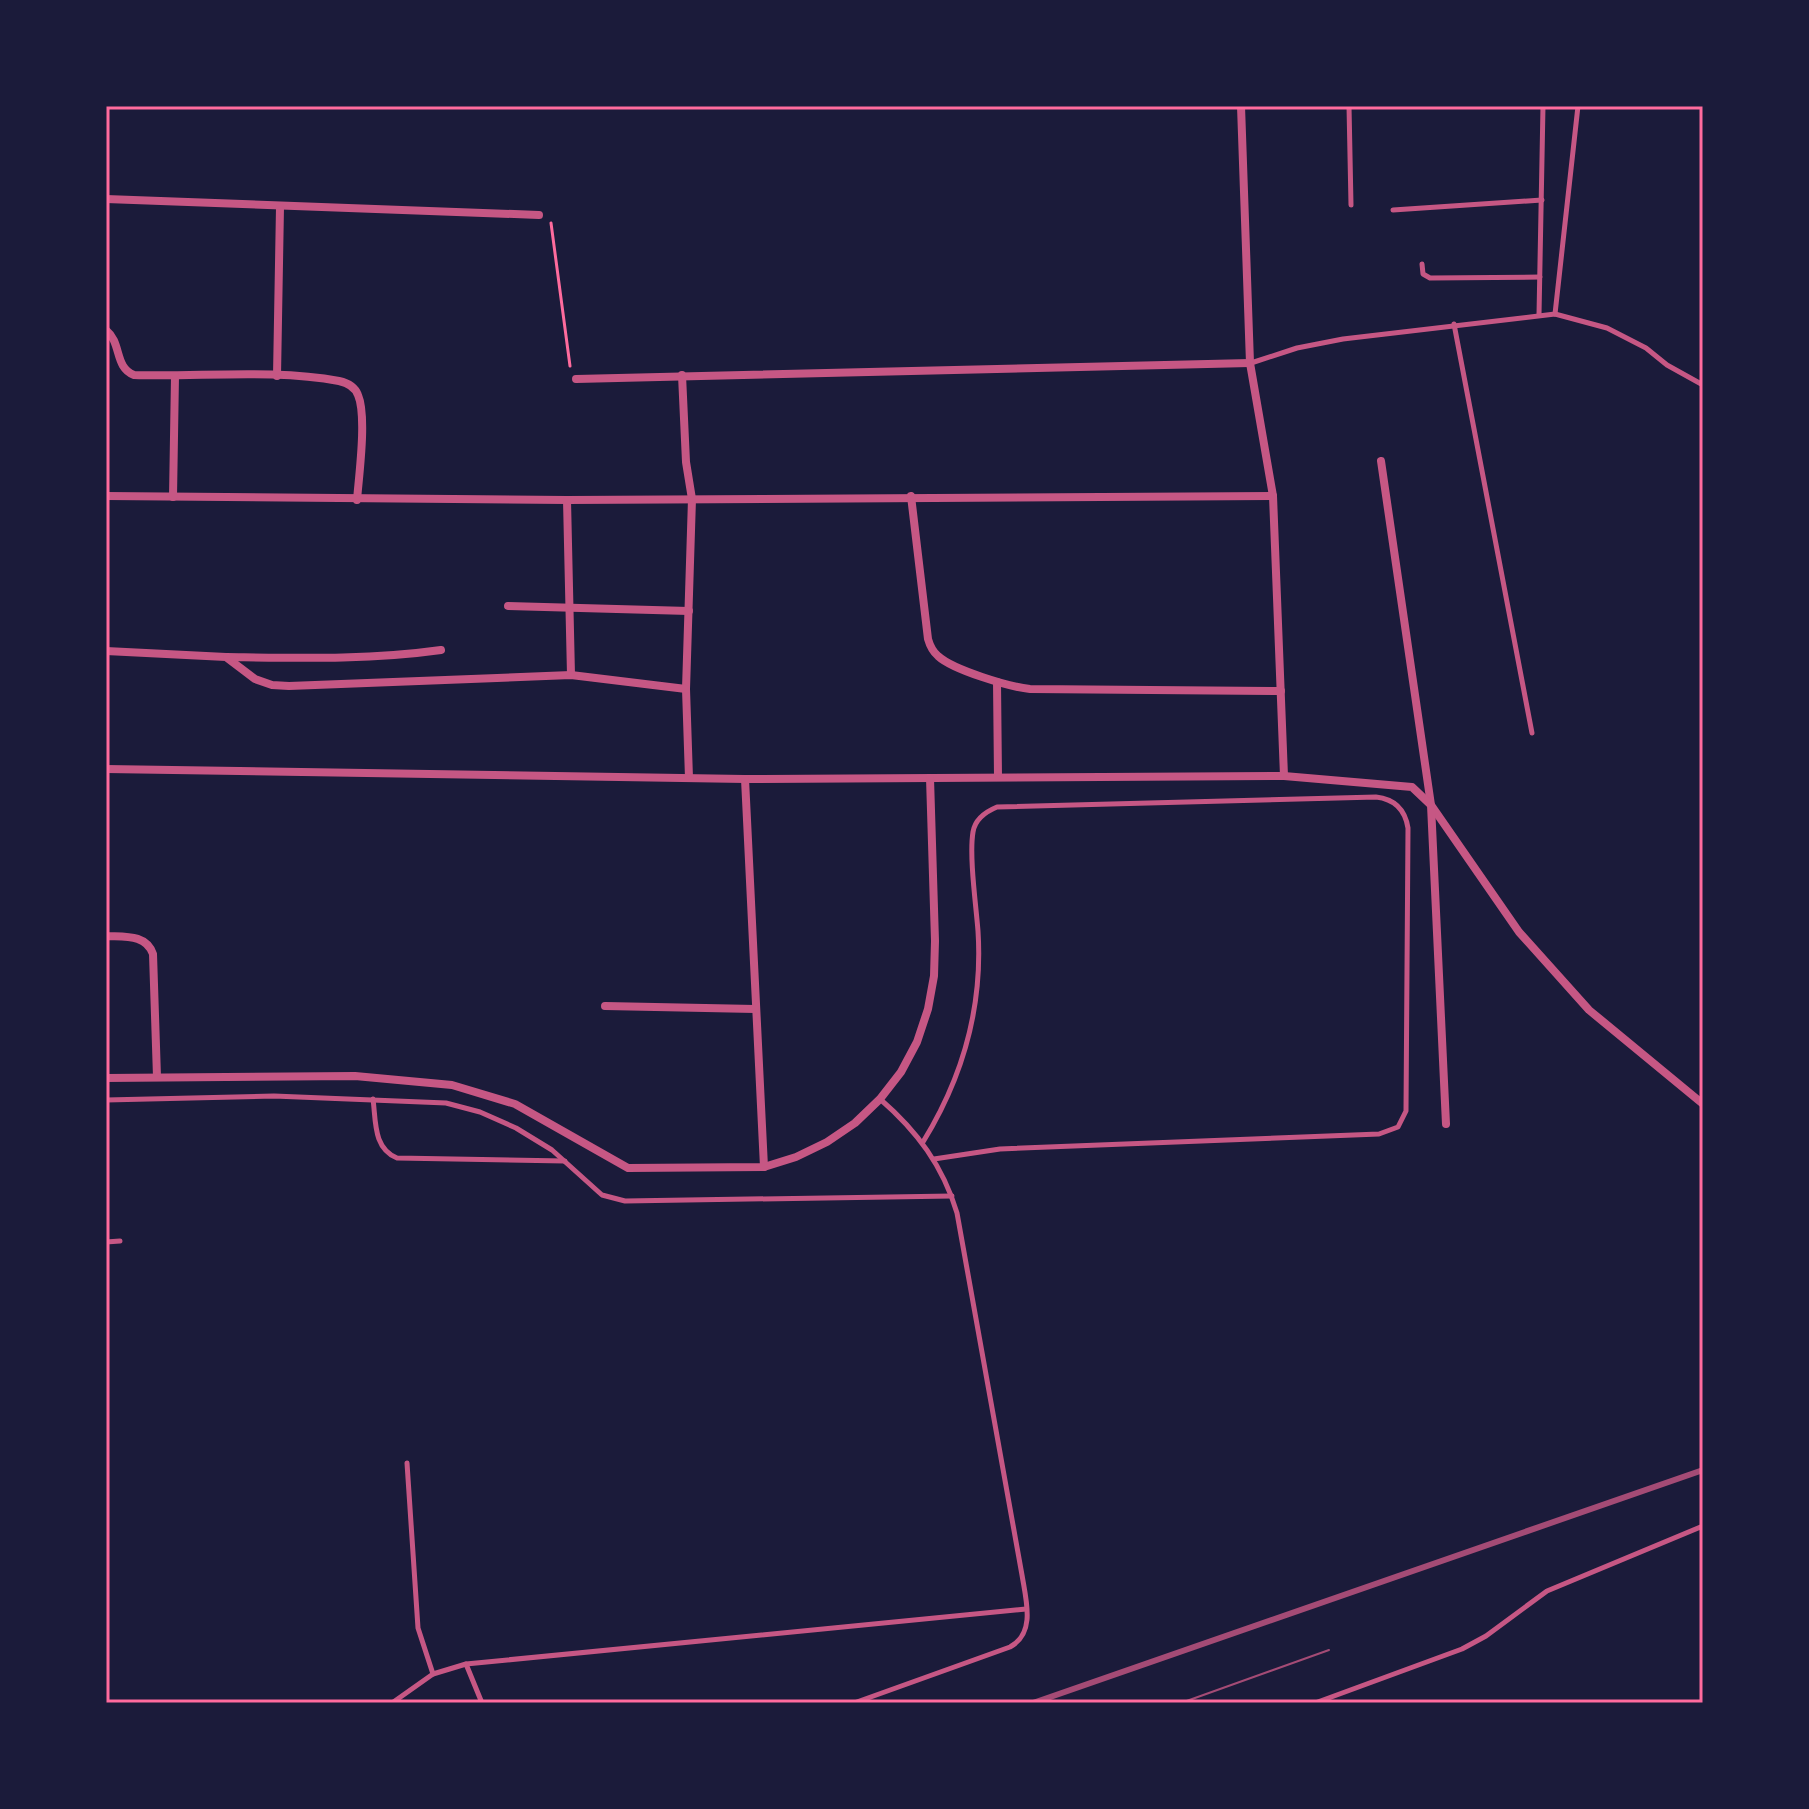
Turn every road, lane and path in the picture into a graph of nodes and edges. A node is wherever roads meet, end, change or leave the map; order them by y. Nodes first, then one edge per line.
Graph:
1 (1241, 106) edge
2 (1349, 106) edge
3 (1543, 106) edge
4 (1578, 106) edge
5 (106, 199) edge
6 (1542, 200) junction
7 (1351, 205) dead end
8 (280, 207) junction
9 (1393, 210) dead end
10 (539, 215) joint
11 (1422, 264) dead end
12 (1540, 277) junction
13 (1555, 314) junction
14 (1539, 315) junction
15 (1454, 324) junction
16 (106, 330) edge
17 (1250, 363) junction
18 (682, 375) junction
19 (175, 376) junction
20 (277, 376) junction
21 (576, 379) joint
22 (1703, 385) edge
23 (1381, 461) dead end
24 (106, 496) edge
25 (911, 496) junction
26 (1273, 496) junction
27 (173, 497) junction
28 (692, 499) junction
29 (357, 500) junction
30 (567, 500) junction
31 (508, 606) dead end
32 (570, 608) junction
33 (689, 611) junction
34 (441, 650) dead end
35 (106, 651) edge
36 (226, 657) junction
37 (571, 675) junction
38 (997, 682) junction
39 (686, 689) junction
40 (1281, 691) junction
41 (1532, 733) dead end
42 (106, 769) edge
43 (1284, 776) junction
44 (998, 777) junction
45 (689, 778) junction
46 (930, 778) junction
47 (745, 779) junction
48 (1431, 805) junction
49 (106, 936) edge
50 (605, 1006) dead end
51 (755, 1009) junction
52 (157, 1077) junction
53 (106, 1078) edge
54 (373, 1099) junction
55 (880, 1099) junction
56 (106, 1100) edge
57 (1703, 1104) edge
58 (1446, 1124) dead end
59 (923, 1142) junction
60 (934, 1159) junction
61 (566, 1161) junction
62 (764, 1167) junction
63 (952, 1196) junction
64 (120, 1241) dead end
65 (106, 1242) edge
66 (407, 1463) dead end
67 (1703, 1526) edge
68 (1026, 1609) junction
69 (466, 1664) junction
70 (433, 1674) junction
71 (392, 1703) edge
72 (482, 1703) edge
73 (854, 1703) edge
74 (1315, 1703) edge

1 - 17 street
2 - 7 lane
3 - 6 lane
4 - 13 lane
5 - 8 street
6 - 9 lane
6 - 12 lane
8 - 10 street
8 - 20 street
10 - 21 path
11 - 12 lane
12 - 14 lane
13 - 14 lane
13 - 22 lane
14 - 15 lane
15 - 17 lane
15 - 41 lane
16 - 19 street
17 - 18 street
17 - 26 street
18 - 21 street
18 - 28 street
19 - 20 street
19 - 27 street
20 - 29 street
23 - 48 street
24 - 27 street
25 - 26 street
25 - 28 street
25 - 38 street
26 - 40 street
27 - 29 street
28 - 30 street
28 - 33 street
29 - 30 street
30 - 32 street
31 - 32 street
32 - 33 street
32 - 37 street
33 - 39 street
34 - 36 street
35 - 36 street
36 - 37 street
37 - 39 street
38 - 40 street
38 - 44 street
39 - 45 street
40 - 43 street
42 - 45 street
43 - 44 street
43 - 48 street
44 - 46 street
45 - 47 street
46 - 47 street
46 - 55 street
47 - 51 street
48 - 57 street
48 - 58 street
49 - 52 street
50 - 51 street
51 - 62 street
52 - 53 street
52 - 62 street
54 - 56 lane
54 - 61 lane
54 - 61 lane
55 - 59 lane
55 - 62 street
59 - 60 lane
59 - 60 lane
60 - 63 lane
61 - 63 lane
63 - 68 lane
64 - 65 lane
66 - 70 lane
67 - 74 lane
68 - 69 lane
68 - 73 lane
69 - 70 lane
69 - 72 lane
70 - 71 lane

